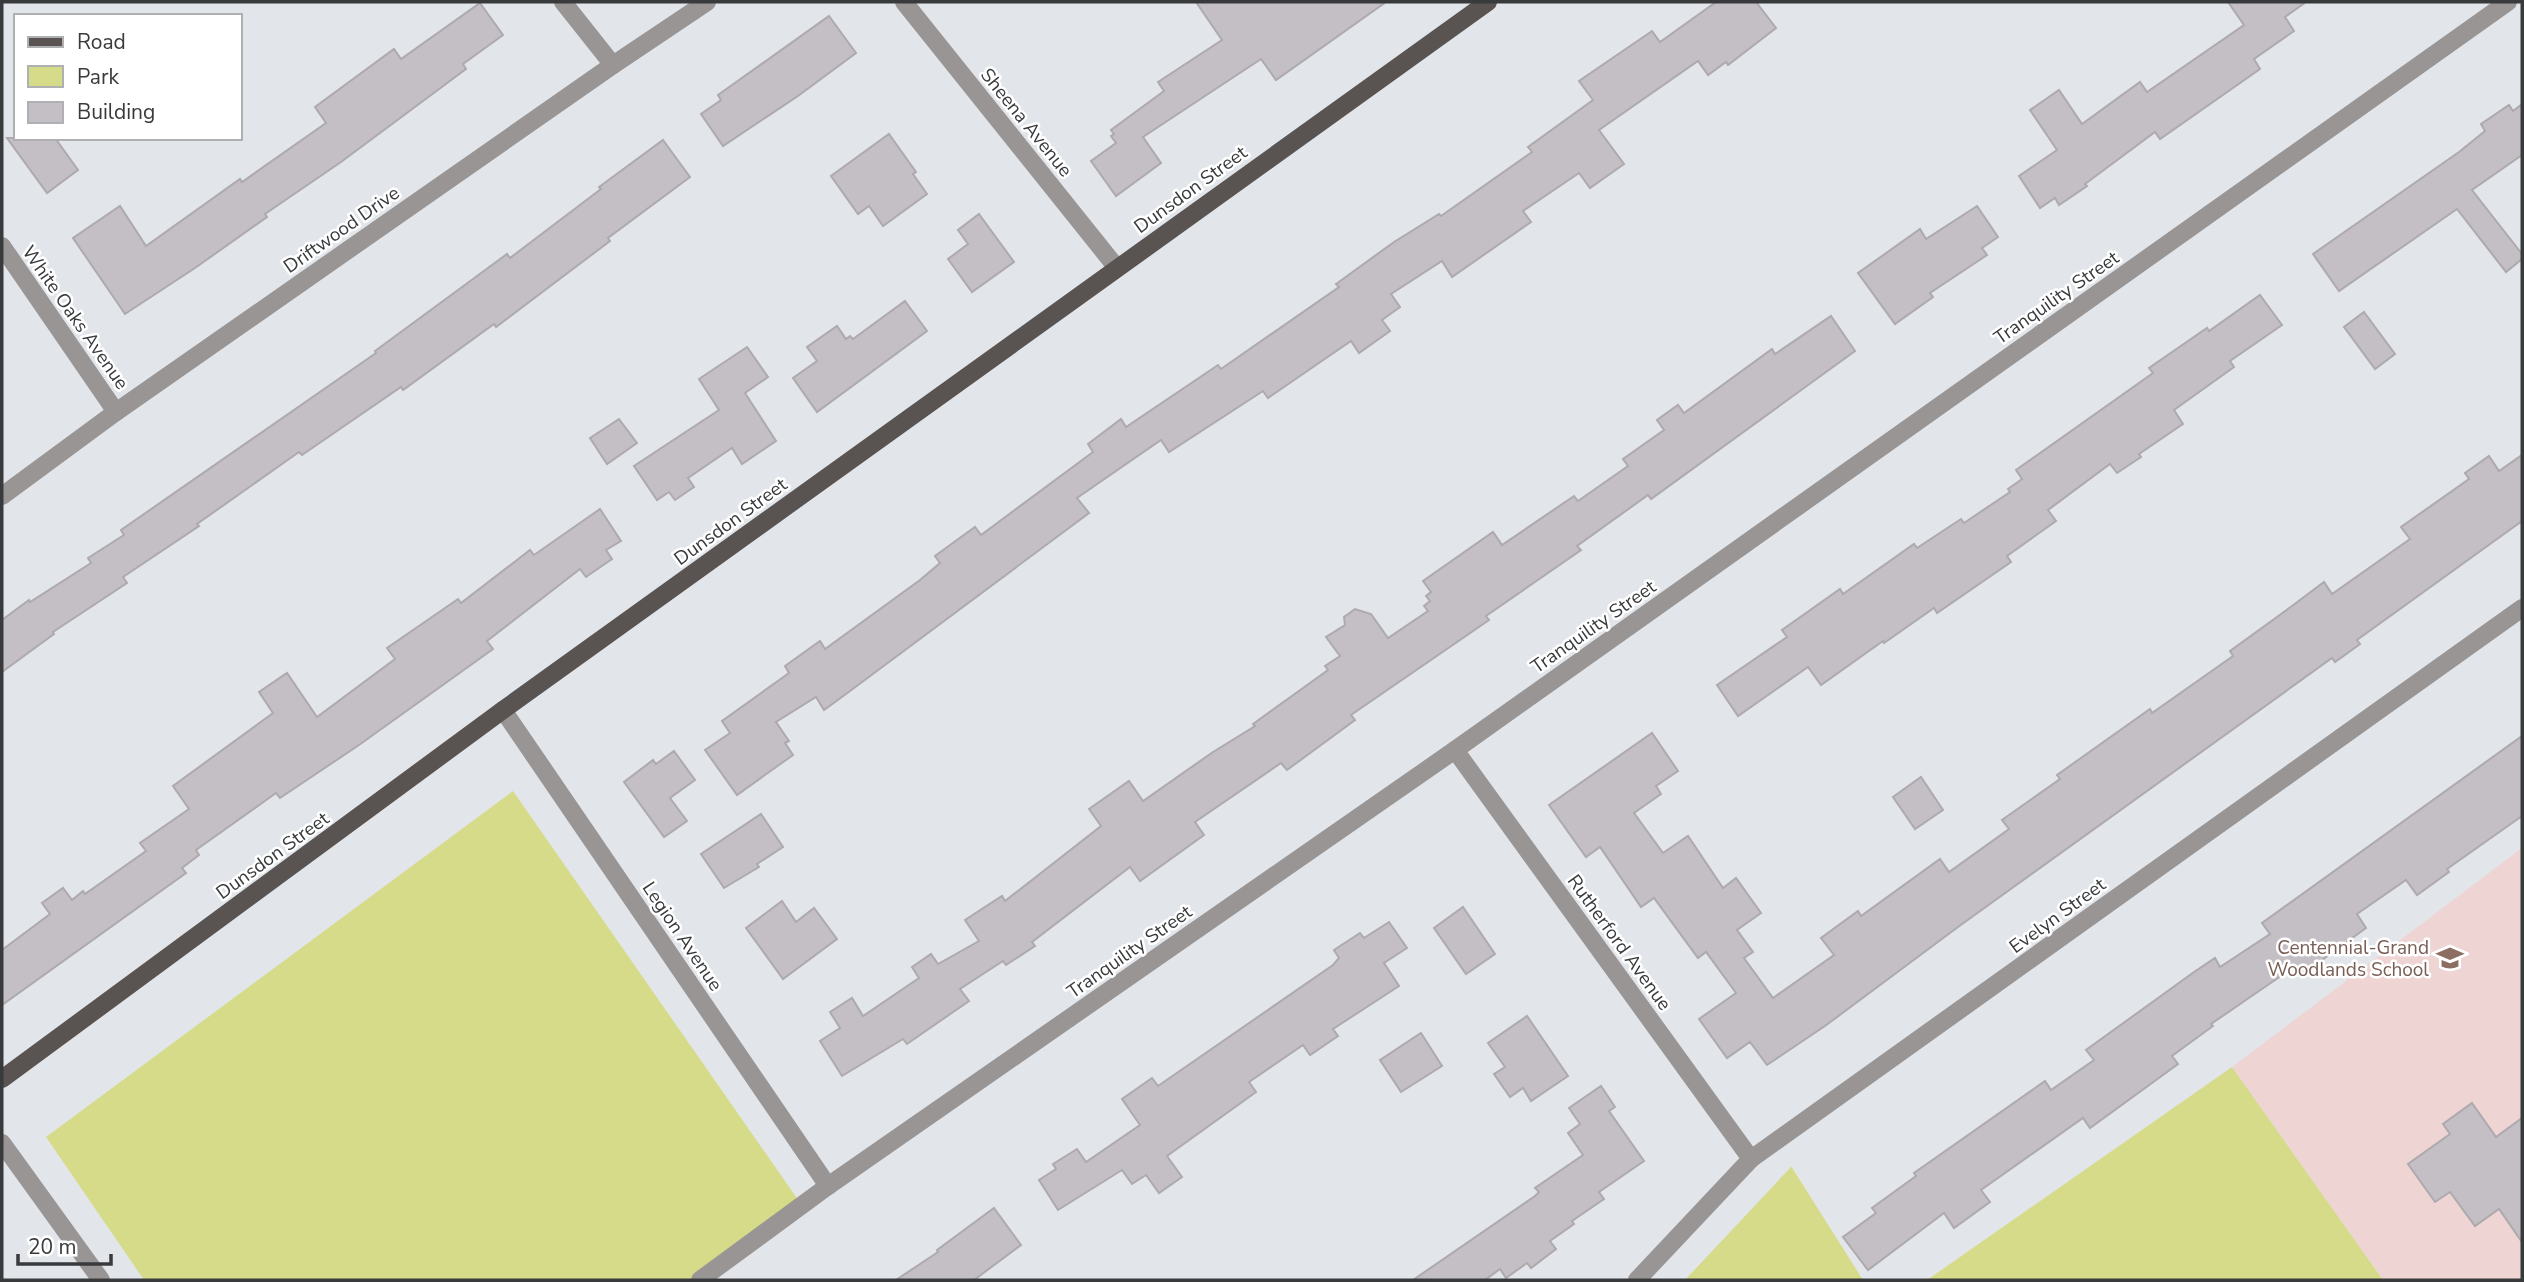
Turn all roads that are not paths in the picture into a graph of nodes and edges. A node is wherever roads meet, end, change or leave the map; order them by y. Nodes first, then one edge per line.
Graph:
1 (563, 2) edge
2 (707, 2) edge
3 (904, 2) edge
4 (1488, 2) edge
5 (2508, 2) edge
6 (613, 65) junction
7 (2, 246) edge
8 (1117, 268) junction
9 (116, 412) junction
10 (2, 496) edge
11 (2522, 608) edge
12 (503, 710) junction
13 (1455, 750) junction
14 (2, 1079) edge
15 (2, 1143) edge
16 (1751, 1159) junction
17 (828, 1186) junction
18 (101, 1280) edge
19 (700, 1280) edge
20 (1637, 1280) edge

1 - 6 street
2 - 6 street, Driftwood Drive
3 - 8 street, Sheena Avenue
4 - 8 main road, Dunsdon Street
5 - 13 street, Tranquility Street
6 - 9 street, Driftwood Drive
7 - 9 street, White Oaks Avenue
8 - 12 main road, Dunsdon Street
9 - 10 street, Driftwood Drive
11 - 16 street, Evelyn Street
12 - 14 main road, Dunsdon Street
12 - 17 street, Legion Avenue
13 - 16 street, Rutherford Avenue
13 - 17 street, Tranquility Street
15 - 18 street
16 - 20 street, Evelyn Street
17 - 19 street, Tranquility Street

